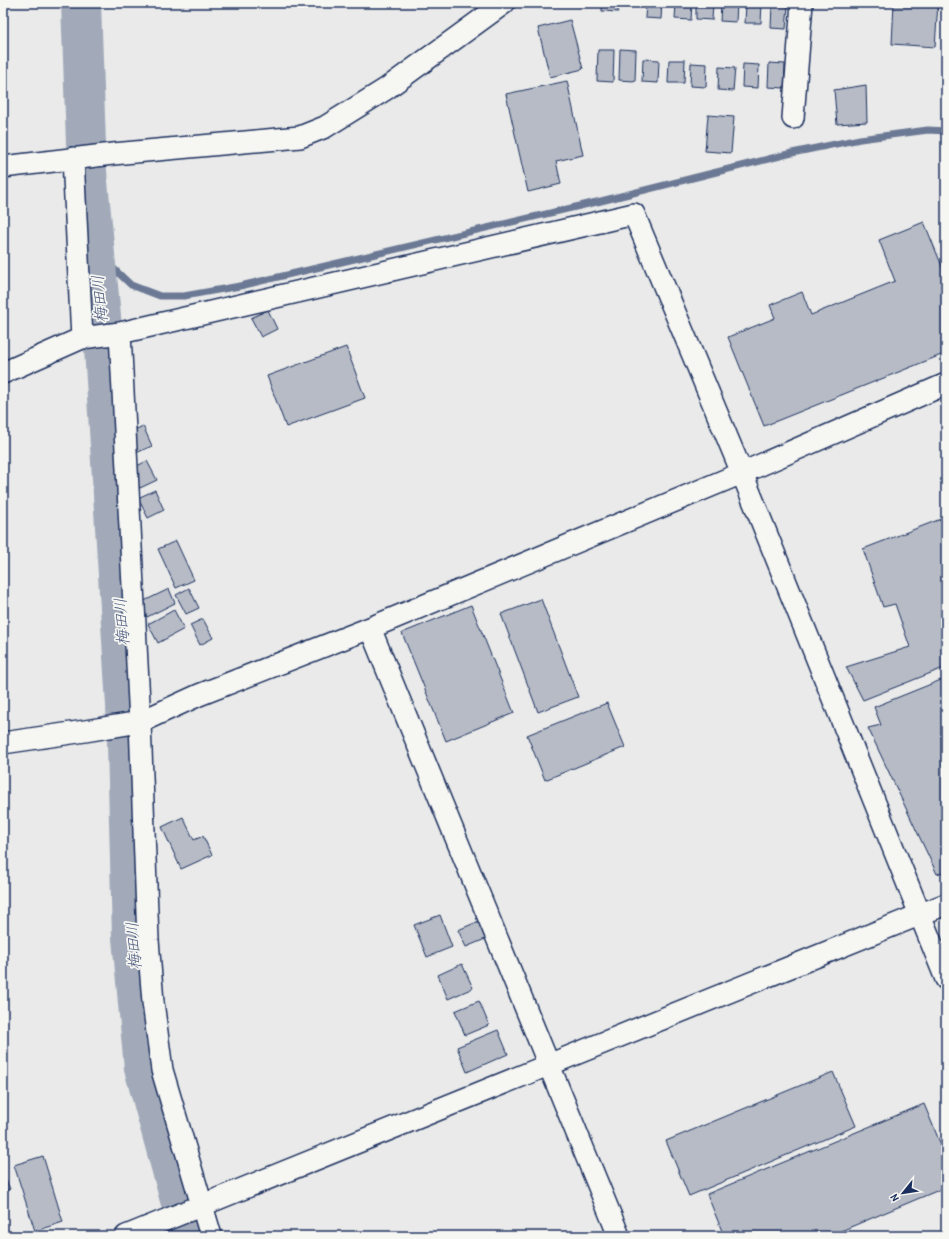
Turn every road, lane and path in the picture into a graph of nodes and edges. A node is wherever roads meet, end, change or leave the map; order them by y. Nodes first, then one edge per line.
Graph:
1 (504, 3) edge
2 (802, 3) edge
3 (793, 118) dead end
4 (73, 158) junction
5 (3, 167) edge
6 (120, 334) junction
7 (82, 338) junction
8 (3, 373) edge
9 (946, 384) edge
10 (742, 473) junction
11 (370, 628) junction
12 (140, 722) junction
13 (3, 743) edge
14 (946, 904) edge
15 (920, 914) junction
16 (946, 979) edge
17 (549, 1066) junction
18 (202, 1205) junction
19 (126, 1236) edge
20 (211, 1236) edge
21 (619, 1236) edge

1 - 4 street
2 - 3 street
4 - 5 street
4 - 7 street
6 - 7 street
6 - 10 street
6 - 12 street
7 - 8 street
9 - 10 street
10 - 11 street
10 - 15 street
11 - 12 street
11 - 17 street
12 - 13 street
12 - 18 street
14 - 15 street
15 - 16 street
15 - 17 street
17 - 18 street
17 - 21 street
18 - 19 street
18 - 20 street

